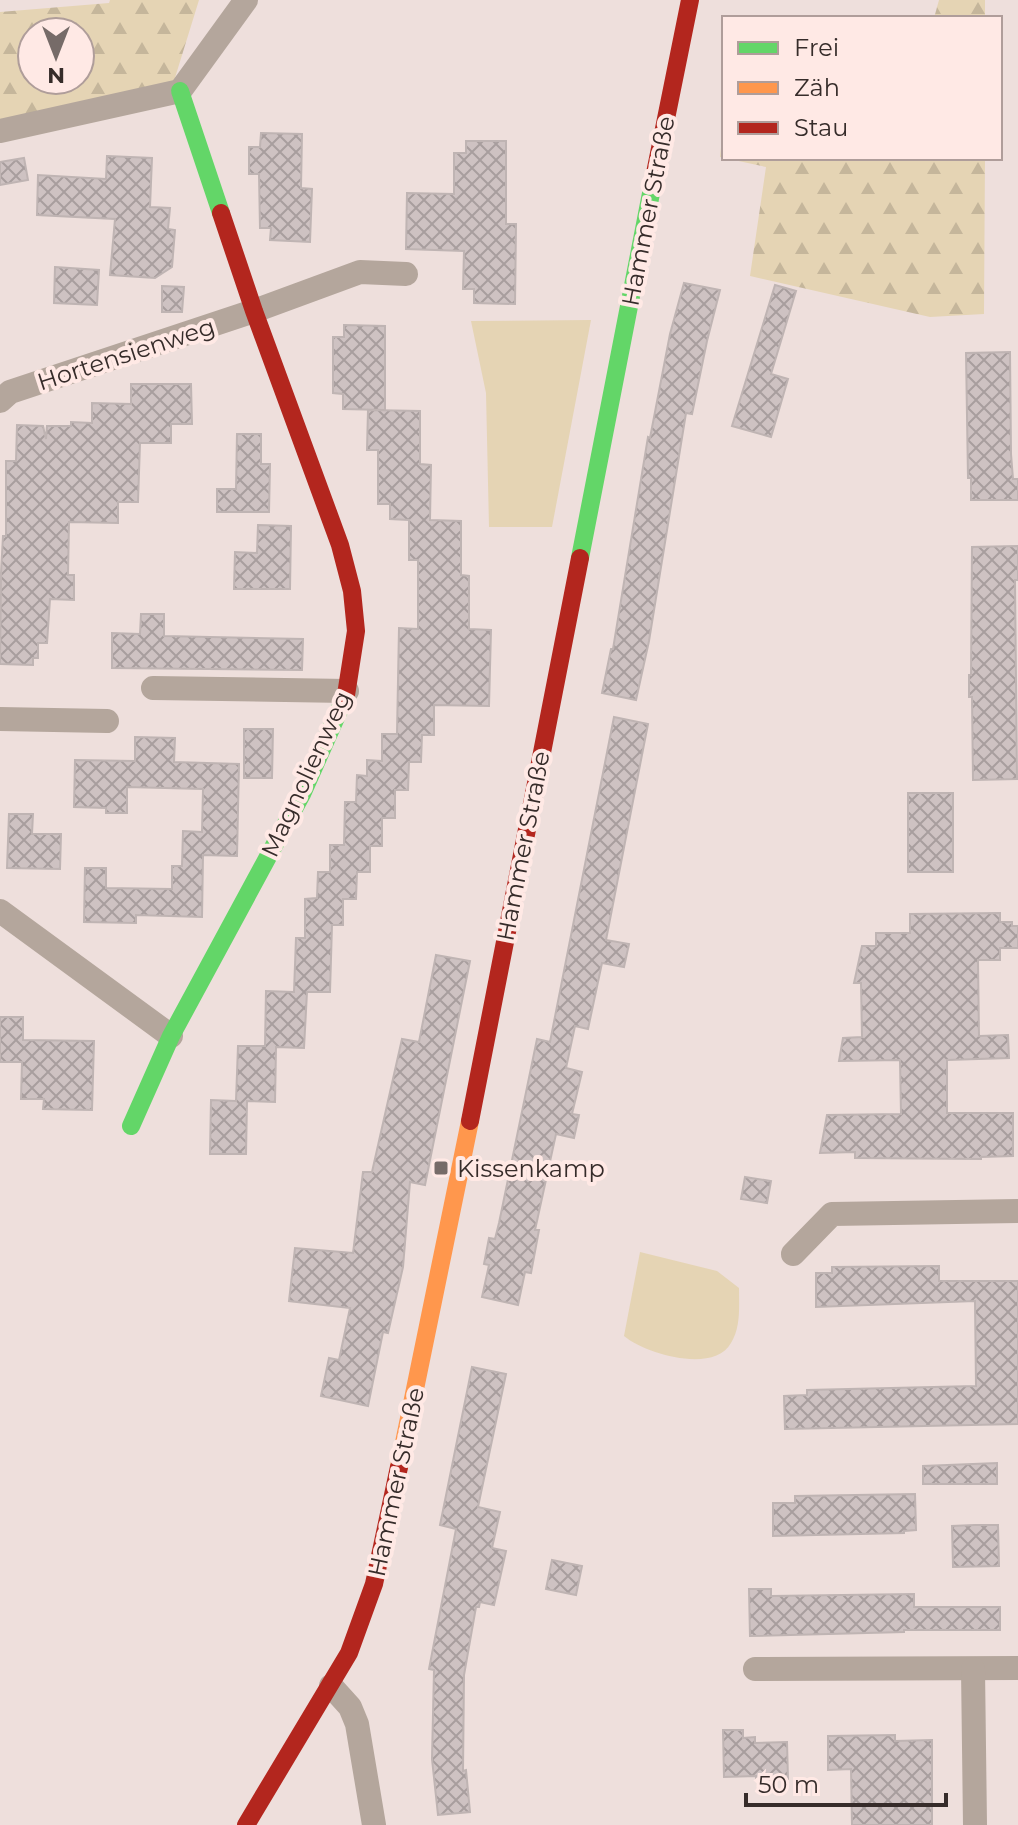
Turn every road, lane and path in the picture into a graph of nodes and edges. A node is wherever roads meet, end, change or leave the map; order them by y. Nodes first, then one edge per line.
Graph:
1 (246, 0) edge
2 (690, 0) edge
3 (180, 91) junction
4 (0, 131) edge
5 (406, 274) dead end
6 (254, 311) junction
7 (0, 401) edge
8 (153, 688) dead end
9 (347, 691) junction
10 (0, 719) edge
11 (107, 721) dead end
12 (0, 911) edge
13 (171, 1036) junction
14 (131, 1126) dead end
15 (1018, 1211) edge
16 (793, 1254) dead end
17 (1018, 1668) edge
18 (755, 1669) dead end
19 (973, 1669) junction
20 (331, 1686) junction
21 (246, 1825) edge
22 (374, 1825) edge
23 (975, 1825) edge

1 - 3 street
2 - 20 main road, Hammer Straße
3 - 4 street
3 - 6 main road, Magnolienweg
5 - 6 street
6 - 7 street, Hortensienweg
6 - 9 main road, Magnolienweg
8 - 9 street
9 - 13 main road, Magnolienweg
10 - 11 street
12 - 13 street
13 - 14 main road, Magnolienweg
15 - 16 street
17 - 19 street
18 - 19 street
19 - 23 street
20 - 21 main road, Hammer Straße
20 - 22 street

